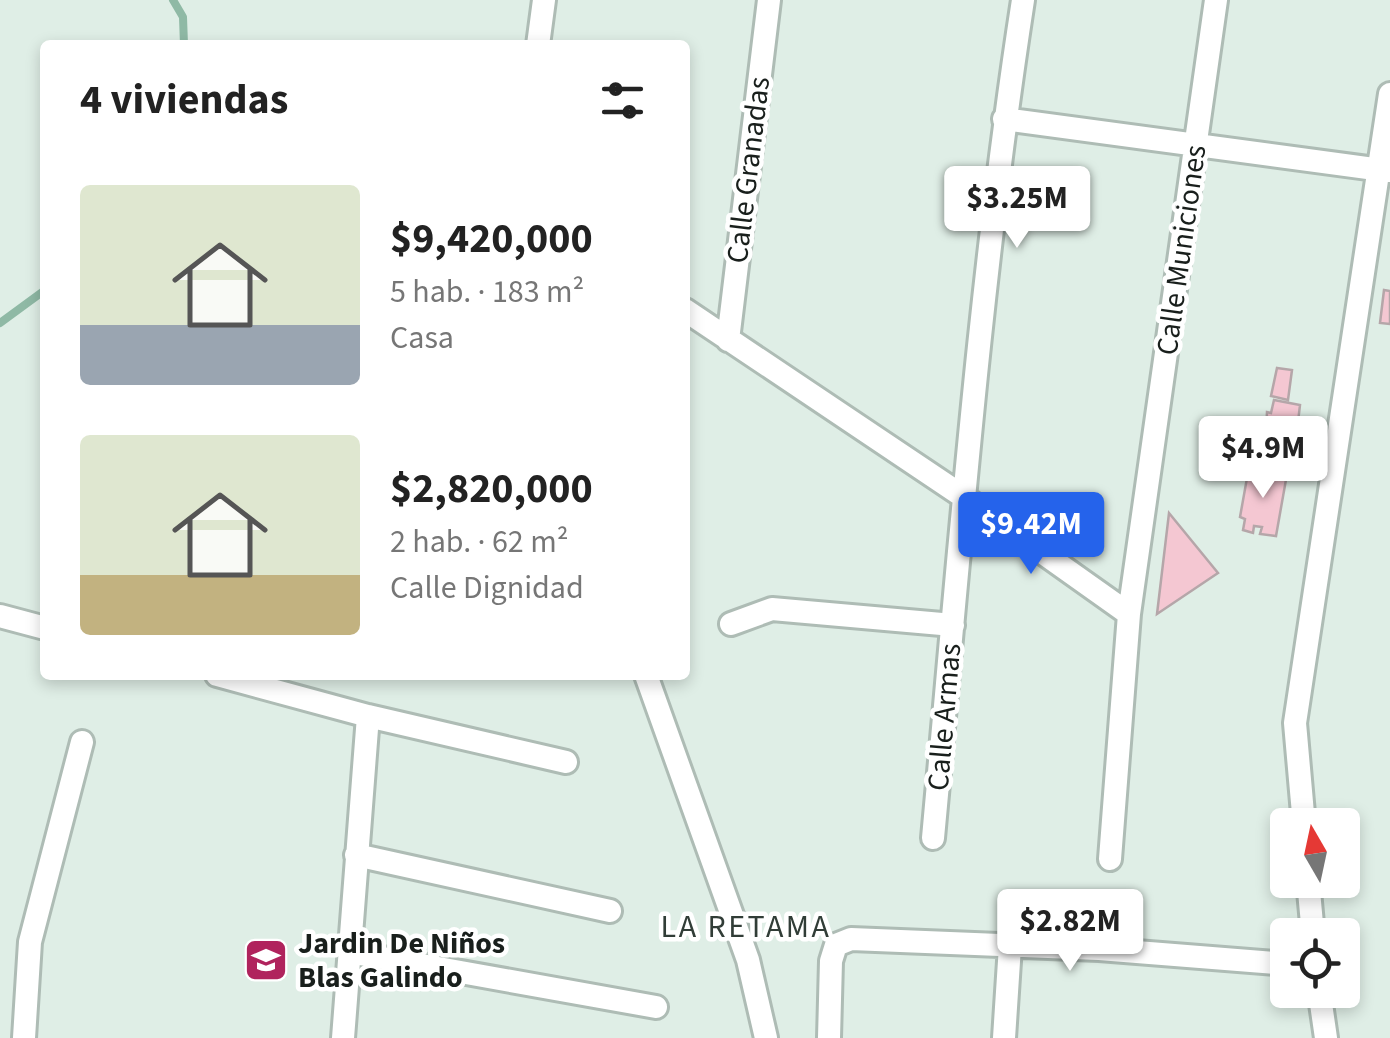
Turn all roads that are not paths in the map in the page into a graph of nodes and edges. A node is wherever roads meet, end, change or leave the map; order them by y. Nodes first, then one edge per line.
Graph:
1 (544, 0) edge
2 (769, 0) edge
3 (1023, 0) edge
4 (1216, 0) edge
5 (539, 40) edge
6 (1390, 94) edge
7 (1004, 119) junction
8 (1196, 146) junction
9 (1385, 170) edge
10 (690, 313) edge
11 (728, 340) junction
12 (964, 496) junction
13 (1129, 614) junction
14 (0, 616) edge
15 (731, 624) dead end
16 (953, 625) junction
17 (40, 627) edge
18 (235, 680) edge
19 (648, 680) edge
20 (368, 716) junction
21 (82, 742) dead end
22 (566, 762) dead end
23 (1302, 808) edge
24 (933, 838) dead end
25 (356, 855) junction
26 (1110, 859) dead end
27 (610, 911) dead end
28 (1010, 946) junction
29 (350, 952) junction
30 (1270, 963) edge
31 (656, 1007) dead end
32 (1322, 1008) edge
33 (345, 1036) edge
34 (24, 1038) edge
35 (766, 1038) edge
36 (829, 1038) edge
37 (1004, 1038) edge
38 (1326, 1038) edge

1 - 5 street
2 - 11 street, Calle Granadas
3 - 7 street, Calle Armas
4 - 8 street, Calle Municiones
6 - 9 street
7 - 8 street
7 - 12 street, Calle Armas
8 - 9 street
8 - 13 street, Calle Municiones
9 - 23 street
10 - 11 street
11 - 12 street
12 - 13 street
12 - 16 street, Calle Armas
13 - 26 street, Calle Municiones
14 - 17 street
15 - 16 street
16 - 24 street, Calle Armas
18 - 20 street
19 - 35 street
20 - 22 street
20 - 25 street
21 - 34 street
25 - 27 street
25 - 29 street
28 - 30 street
28 - 36 street
28 - 37 street
29 - 31 street
29 - 33 street
32 - 38 street

